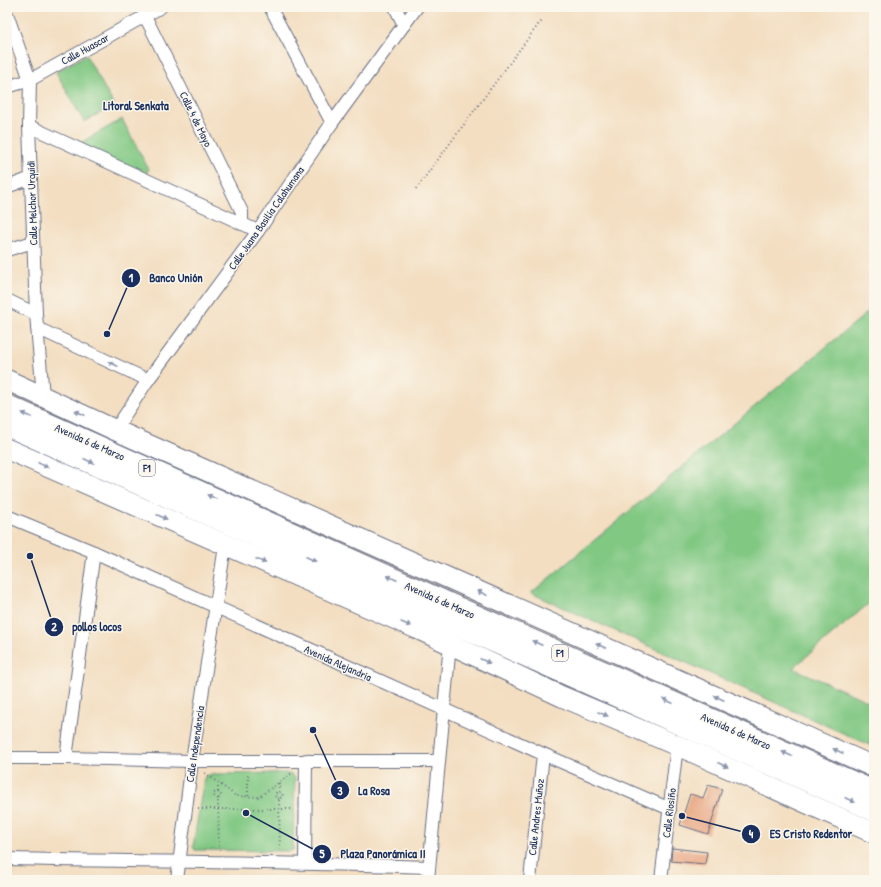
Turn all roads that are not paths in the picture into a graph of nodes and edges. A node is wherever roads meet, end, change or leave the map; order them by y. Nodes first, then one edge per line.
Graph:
1 (161, 7) edge
2 (270, 7) edge
3 (396, 7) edge
4 (417, 7) edge
5 (7, 14) edge
6 (145, 16) junction
7 (404, 25) junction
8 (30, 80) junction
9 (7, 87) edge
10 (332, 123) junction
11 (29, 126) junction
12 (31, 178) junction
13 (7, 187) edge
14 (242, 224) junction
15 (258, 231) junction
16 (33, 242) junction
17 (7, 250) edge
18 (7, 300) edge
19 (36, 314) junction
20 (37, 328) junction
21 (7, 380) edge
22 (148, 380) junction
23 (43, 396) junction
24 (7, 406) edge
25 (7, 425) edge
26 (115, 430) junction
27 (7, 449) edge
28 (7, 516) edge
29 (226, 546) junction
30 (94, 552) junction
31 (215, 608) junction
32 (450, 644) junction
33 (444, 710) junction
34 (677, 746) junction
35 (543, 754) junction
36 (7, 758) edge
37 (66, 758) junction
38 (306, 760) junction
39 (192, 761) junction
40 (439, 761) junction
41 (874, 767) edge
42 (874, 792) edge
43 (670, 810) junction
44 (874, 810) edge
45 (874, 833) edge
46 (7, 859) edge
47 (180, 863) junction
48 (305, 863) junction
49 (429, 867) junction
50 (177, 880) edge
51 (428, 880) edge
52 (530, 880) edge
53 (661, 880) edge

1 - 6 street, Calle Huascar
2 - 10 street
3 - 7 street
4 - 7 street, Calle Juana Basilia Calahumana
5 - 8 street, Calle Melchor Urquidi
6 - 8 street, Calle Huascar
6 - 14 street, Calle 4 de Mayo
7 - 10 street, Calle Juana Basilia Calahumana
8 - 9 street, Calle Huascar
8 - 11 street, Calle Melchor Urquidi
10 - 15 street, Calle Juana Basilia Calahumana
11 - 12 street, Calle Melchor Urquidi
11 - 14 street
12 - 13 street
12 - 16 street, Calle Melchor Urquidi
14 - 15 street
15 - 22 street, Calle Juana Basilia Calahumana
16 - 17 street
16 - 19 street, Calle Melchor Urquidi
18 - 19 street
19 - 20 street, Calle Melchor Urquidi
22 -> 20 street
20 - 23 street, Calle Melchor Urquidi
21 - 23 main road, Avenida 6 de Marzo
22 - 26 street, Calle Juana Basilia Calahumana
26 -> 23 main road, Avenida 6 de Marzo
42 -> 24 highway, Avenida 6 de Marzo / F1
25 -> 44 highway, Avenida 6 de Marzo / F1
41 -> 26 main road, Avenida 6 de Marzo
27 -> 29 main road
28 - 30 street, Avenida Alejandria
29 - 31 street, Calle Independencia
29 -> 32 main road
30 - 31 street, Avenida Alejandria
30 - 37 street
31 - 33 street, Avenida Alejandria
31 - 39 street, Calle Independencia
32 - 33 street
32 -> 34 main road
33 - 35 street, Avenida Alejandria
33 - 40 street
34 - 43 street, Calle Riosiño
34 -> 45 main road
35 - 43 street, Avenida Alejandria
35 - 52 street, Calle Andres Muñoz
36 - 37 street
37 - 39 street
38 - 39 street
38 - 40 street
38 - 48 street
39 - 47 street, Calle Independencia
40 - 49 street
43 - 53 street, Calle Riosiño
46 - 47 street
47 - 48 street
47 - 50 street, Calle Independencia
48 - 49 street
49 - 51 street

